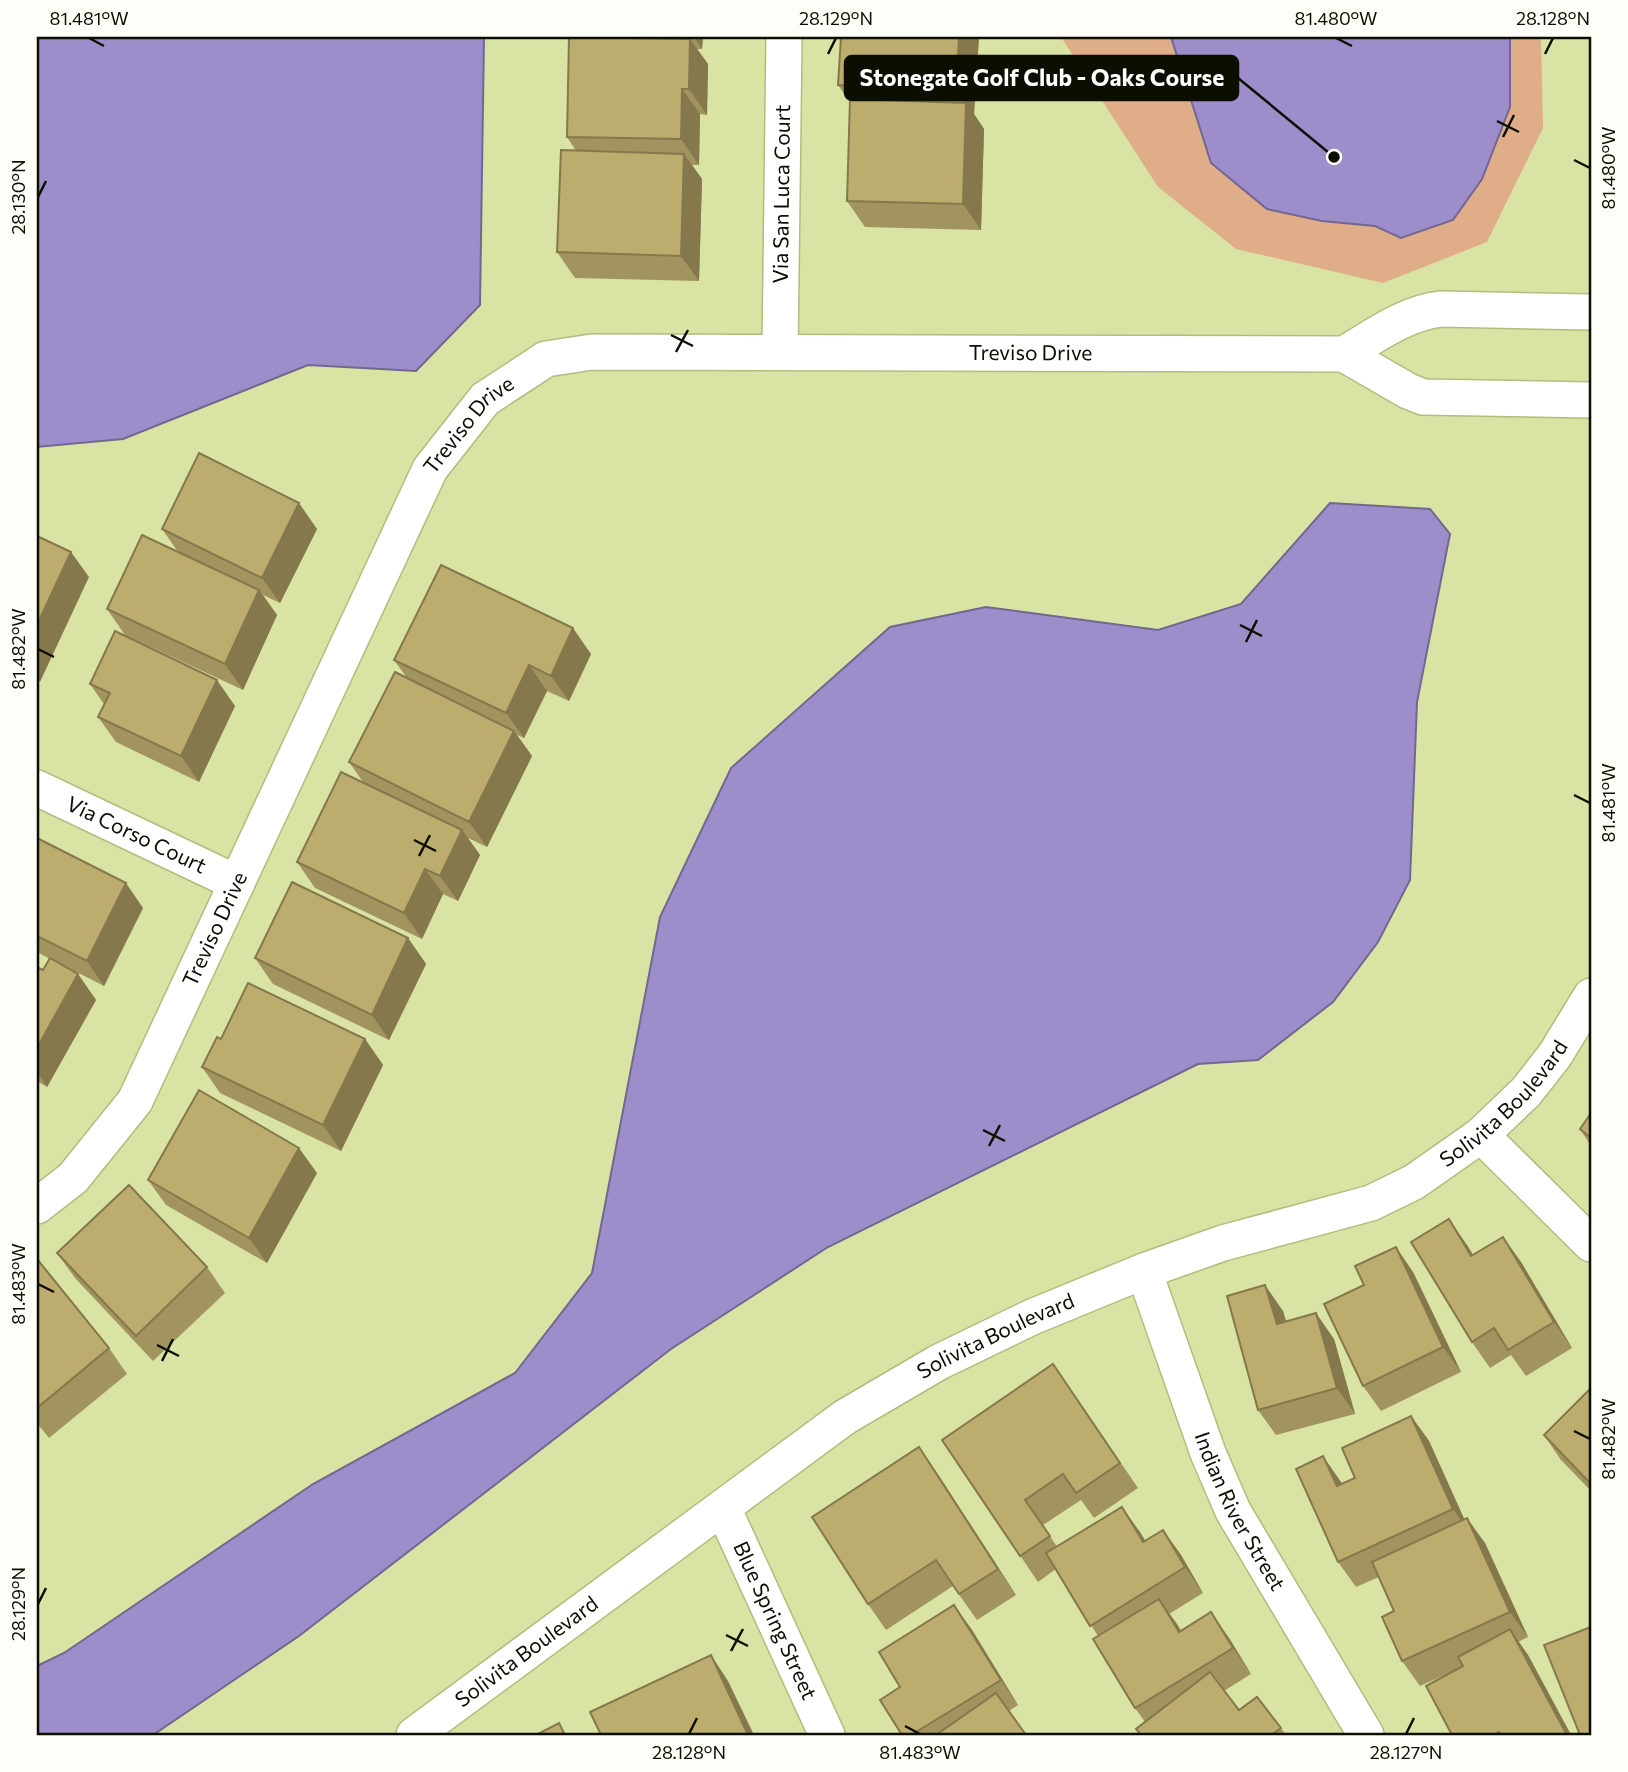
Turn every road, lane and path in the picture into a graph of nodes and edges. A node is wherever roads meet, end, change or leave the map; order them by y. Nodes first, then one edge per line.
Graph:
1 (784, 37) edge
2 (1591, 313) edge
3 (780, 352) junction
4 (1344, 354) junction
5 (1591, 400) edge
6 (37, 789) edge
7 (237, 883) junction
8 (1591, 996) edge
9 (1481, 1135) junction
10 (37, 1206) edge
11 (1591, 1244) edge
12 (1143, 1271) junction
13 (723, 1508) junction
14 (414, 1735) edge
15 (827, 1735) edge
16 (1366, 1735) edge

1 - 3 street, Via San Luca Court
2 - 4 street, Treviso Drive
3 - 4 street, Treviso Drive
3 - 7 street, Treviso Drive
4 - 5 street, Treviso Drive
6 - 7 street, Via Corso Court
7 - 10 street, Treviso Drive
8 - 9 street, Solivita Boulevard
9 - 11 street
9 - 12 street, Solivita Boulevard
12 - 13 street, Solivita Boulevard
12 - 16 street, Indian River Street
13 - 14 street, Solivita Boulevard
13 - 15 street, Blue Spring Street

